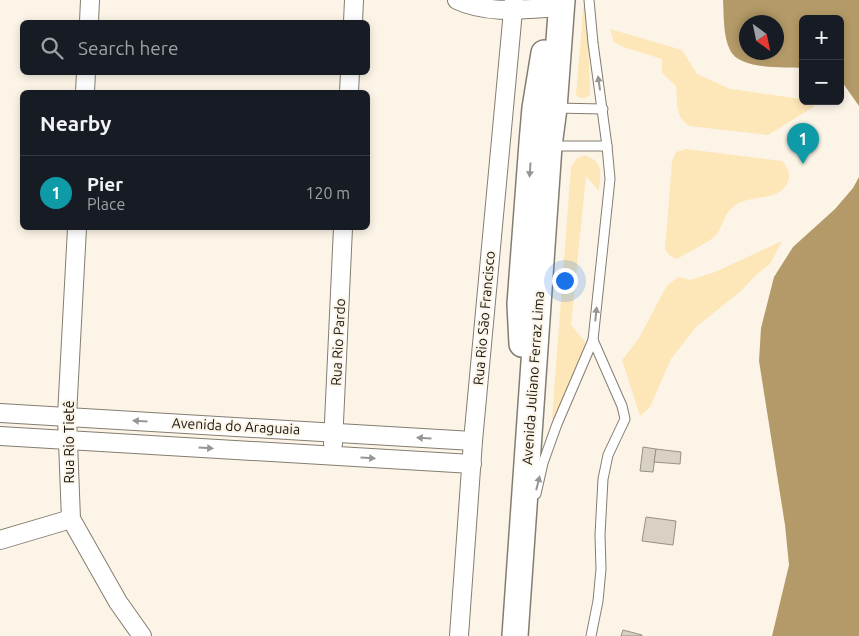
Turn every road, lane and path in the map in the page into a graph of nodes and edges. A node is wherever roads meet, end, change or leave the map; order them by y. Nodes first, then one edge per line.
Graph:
1 (90, 0) edge
2 (354, 0) edge
3 (457, 0) edge
4 (589, 0) edge
5 (513, 5) edge
6 (562, 10) edge
7 (89, 20) edge
8 (353, 20) edge
9 (86, 75) edge
10 (350, 75) edge
11 (85, 90) edge
12 (350, 90) edge
13 (544, 108) junction
14 (602, 109) junction
15 (540, 145) junction
16 (607, 146) junction
17 (78, 230) edge
18 (343, 230) edge
19 (593, 340) junction
20 (0, 413) edge
21 (67, 416) junction
22 (333, 432) junction
23 (0, 436) edge
24 (67, 440) junction
25 (473, 441) junction
26 (332, 456) junction
27 (472, 464) junction
28 (71, 519) junction
29 (0, 540) edge
30 (521, 565) junction
31 (142, 636) edge
32 (459, 636) edge
33 (515, 636) edge
34 (590, 636) edge

1 - 7 street
2 - 8 street
3 - 5 street
14 -> 4 lane
5 - 6 street
5 - 25 street, Rua Rio São Francisco
6 - 13 main road, Avenida Juliano Ferraz Lima
9 - 11 street
10 - 12 street
13 - 14 lane
13 - 15 main road, Avenida Juliano Ferraz Lima
14 - 16 lane
15 - 16 lane
15 - 30 main road, Avenida Juliano Ferraz Lima
19 -> 16 lane
17 - 21 street, Rua Rio Tietê
18 - 22 street, Rua Rio Pardo
30 -> 19 lane
19 - 34 lane
20 - 21 street, Avenida do Araguaia
22 -> 21 street, Avenida do Araguaia
21 - 24 street, Rua Rio Tietê
25 -> 22 street, Avenida do Araguaia
22 - 26 street, Rua Rio Pardo
23 - 24 street, Avenida do Araguaia
24 -> 26 street, Avenida do Araguaia
24 - 28 street, Rua Rio Tietê
25 - 27 street, Rua Rio São Francisco
26 -> 27 street, Avenida do Araguaia
27 - 32 street, Rua Rio São Francisco
28 - 29 street
28 - 31 street, Rua Rio Tietê
30 - 33 main road, Avenida Juliano Ferraz Lima

